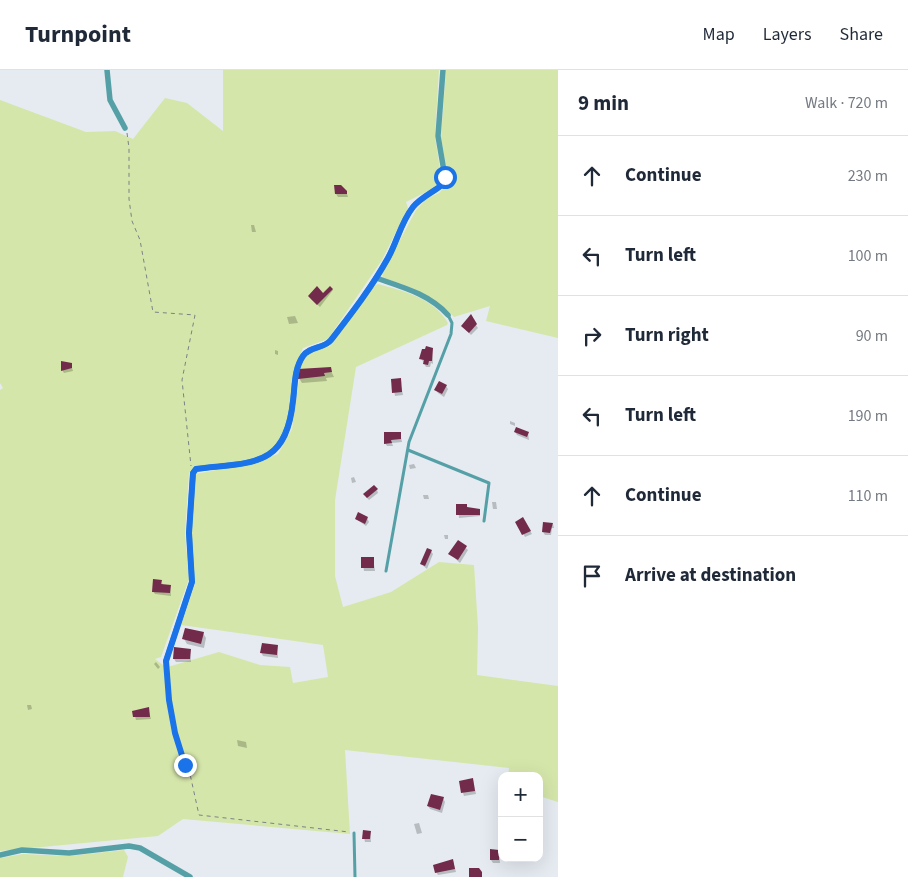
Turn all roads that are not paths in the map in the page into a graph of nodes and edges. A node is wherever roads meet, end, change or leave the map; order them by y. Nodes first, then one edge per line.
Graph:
1 (107, 70) edge
2 (443, 70) edge
3 (125, 128) road end
4 (376, 278) junction
5 (448, 315) joint
6 (408, 450) junction
7 (484, 521) dead end
8 (386, 571) dead end
9 (166, 661) road end
10 (354, 833) road end
11 (0, 855) edge
12 (190, 877) edge
13 (355, 877) edge

1 - 3 street
2 - 4 street
4 - 5 street
4 - 9 street
5 - 6 lane
6 - 7 lane
6 - 8 lane
10 - 13 lane
11 - 12 street

